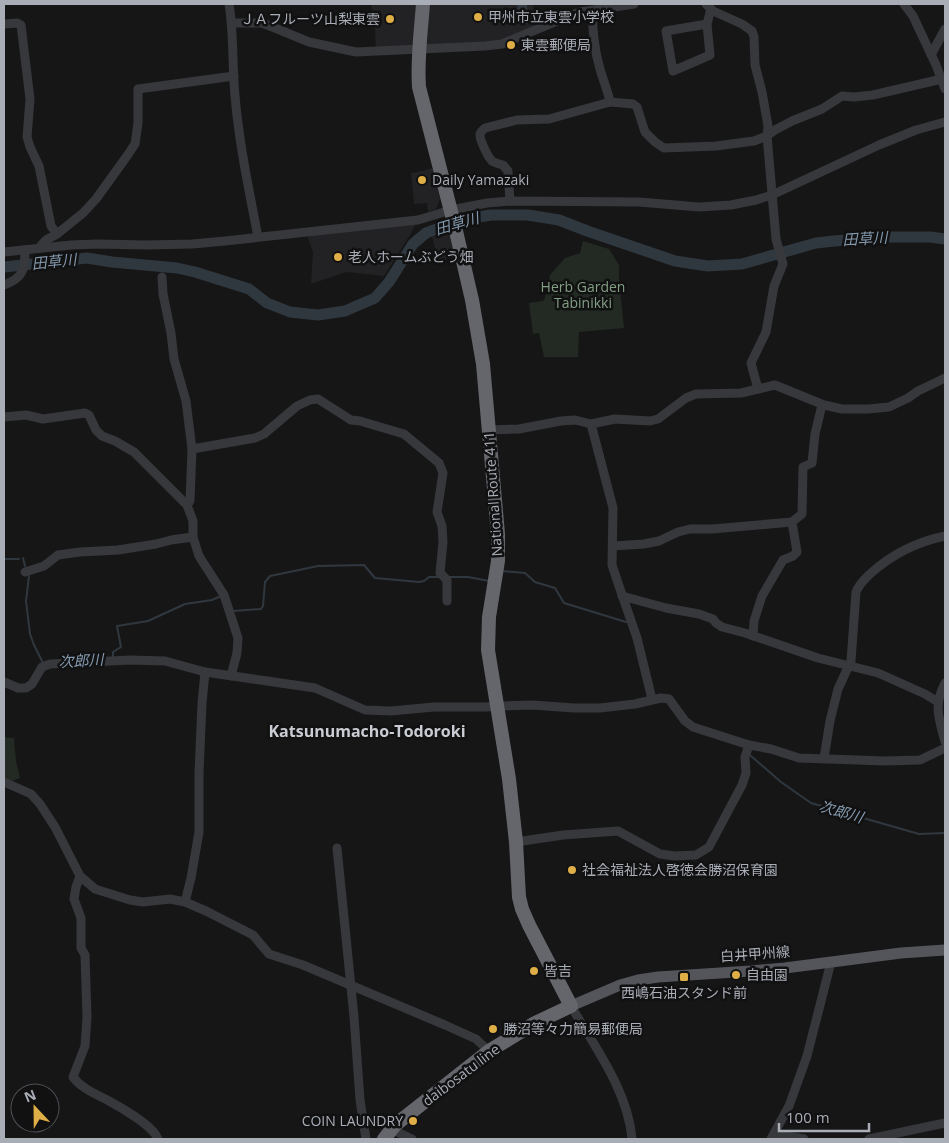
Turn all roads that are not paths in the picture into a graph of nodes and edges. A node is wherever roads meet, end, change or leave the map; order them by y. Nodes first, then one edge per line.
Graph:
1 (229, 4) edge
2 (423, 4) edge
3 (634, 4) edge
4 (904, 4) edge
5 (708, 6) edge
6 (592, 10) junction
7 (232, 23) junction
8 (4, 24) edge
9 (707, 24) junction
10 (945, 29) edge
11 (419, 50) junction
12 (931, 55) junction
13 (234, 76) junction
14 (944, 83) edge
15 (610, 102) junction
16 (945, 122) edge
17 (767, 136) junction
18 (772, 195) junction
19 (510, 201) junction
20 (453, 220) junction
21 (57, 234) junction
22 (258, 237) junction
23 (39, 248) junction
24 (4, 252) edge
25 (25, 253) junction
26 (162, 277) dead end
27 (4, 285) edge
28 (945, 378) edge
29 (758, 389) junction
30 (822, 405) junction
31 (4, 416) edge
32 (591, 424) junction
33 (489, 430) junction
34 (192, 449) junction
35 (187, 505) junction
36 (792, 522) junction
37 (945, 536) edge
38 (193, 537) junction
39 (613, 546) junction
40 (25, 572) dead end
41 (622, 596) junction
42 (448, 601) dead end
43 (752, 636) junction
44 (848, 666) junction
45 (205, 672) junction
46 (231, 676) junction
47 (4, 682) edge
48 (945, 683) edge
49 (652, 699) junction
50 (938, 702) junction
51 (498, 706) junction
52 (941, 715) edge
53 (945, 742) edge
54 (749, 744) junction
55 (945, 748) edge
56 (824, 758) junction
57 (4, 782) edge
58 (516, 842) junction
59 (337, 848) dead end
60 (80, 876) junction
61 (185, 902) junction
62 (945, 950) edge
63 (831, 962) junction
64 (350, 984) junction
65 (571, 1006) junction
66 (489, 1051) junction
67 (945, 1123) edge
68 (388, 1134) edge
69 (773, 1137) edge
70 (158, 1139) edge
71 (366, 1139) edge
72 (412, 1139) edge
73 (632, 1139) edge
74 (804, 1139) edge
75 (869, 1139) edge

1 - 7 street
2 - 11 highway, National Route 411
3 - 6 street
4 - 12 street
5 - 9 street
5 - 17 street
6 - 11 street
6 - 15 street
7 - 11 street
7 - 13 street
8 - 21 street
9 - 9 street
10 - 12 street
11 - 20 highway, National Route 411
12 - 14 street
13 - 21 street
13 - 22 street
14 - 17 street
15 - 17 street
15 - 19 street
16 - 18 street
17 - 18 street
18 - 19 street
18 - 29 street
19 - 20 street
20 - 22 street
20 - 33 highway, National Route 411
21 - 23 street
22 - 23 street
23 - 25 street
24 - 25 street
25 - 27 street
26 - 34 street
28 - 30 street
29 - 30 street
29 - 32 street
30 - 36 street
31 - 35 street
32 - 33 street
32 - 39 street
33 - 51 highway, National Route 411
34 - 35 street
34 - 42 street
35 - 38 street
36 - 39 street
36 - 43 street
37 - 44 street
38 - 40 street
38 - 46 street
39 - 41 street
41 - 43 street
41 - 49 street
43 - 44 street
44 - 50 street
44 - 56 street
45 - 46 street
45 - 47 street
45 - 61 street
46 - 51 street
48 - 50 street
49 - 51 street
49 - 54 street
50 - 52 street
51 - 58 highway, National Route 411
52 - 53 street
54 - 56 street
54 - 58 street
55 - 56 street
57 - 60 street
58 - 65 highway, National Route 411
59 - 64 street
60 - 61 street
60 - 70 street
61 - 64 street
62 - 63 main road, 白井甲州線
63 - 65 main road, 白井甲州線
63 - 69 street
64 - 66 street
64 - 71 street
65 - 66 highway, daibosatu line
65 - 73 street
66 - 68 highway, daibosatu line
67 - 75 street
68 - 72 street
69 - 74 street

